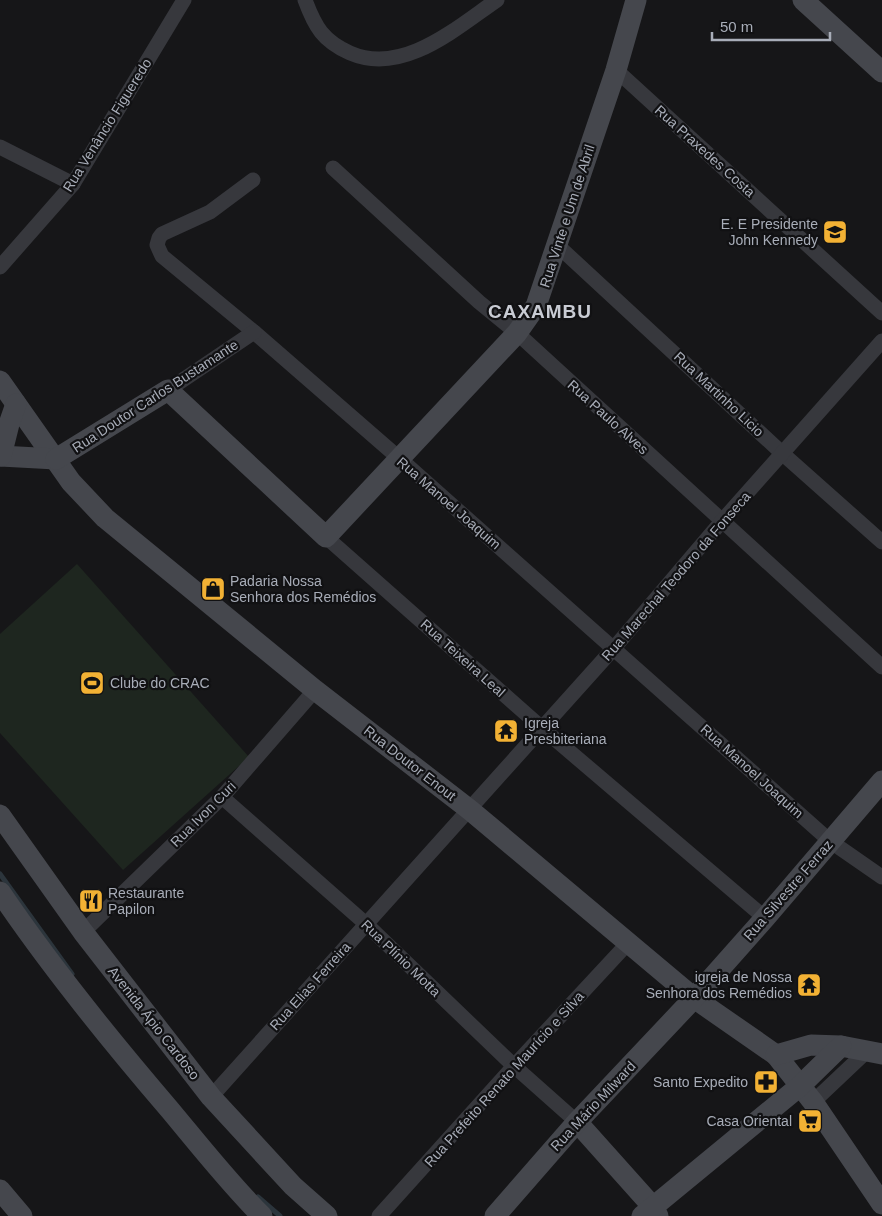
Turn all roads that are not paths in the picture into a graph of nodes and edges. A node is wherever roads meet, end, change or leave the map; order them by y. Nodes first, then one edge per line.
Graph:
1 (184, 0) edge
2 (305, 0) edge
3 (495, 0) edge
4 (636, 0) edge
5 (803, 0) edge
6 (616, 70) junction
7 (882, 72) edge
8 (0, 147) edge
9 (333, 168) dead end
10 (253, 180) dead end
11 (73, 184) junction
12 (557, 245) junction
13 (0, 266) edge
14 (882, 313) edge
15 (254, 332) junction
16 (517, 333) junction
17 (882, 341) edge
18 (168, 390) junction
19 (6, 392) edge
20 (34, 428) junction
21 (783, 454) junction
22 (3, 455) edge
23 (56, 459) junction
24 (400, 459) junction
25 (722, 520) junction
26 (326, 537) junction
27 (882, 542) edge
28 (614, 648) junction
29 (882, 667) edge
30 (316, 690) junction
31 (542, 728) junction
32 (882, 781) edge
33 (222, 797) junction
34 (470, 810) junction
35 (0, 815) edge
36 (830, 841) junction
37 (882, 877) edge
38 (0, 892) edge
39 (765, 918) junction
40 (366, 924) junction
41 (83, 932) junction
42 (629, 942) junction
43 (694, 998) junction
44 (841, 1046) junction
45 (875, 1052) edge
46 (776, 1055) junction
47 (514, 1066) junction
48 (800, 1086) junction
49 (211, 1097) junction
50 (813, 1102) junction
51 (577, 1122) junction
52 (0, 1190) edge
53 (882, 1204) edge
54 (651, 1213) edge
55 (22, 1216) edge
56 (262, 1216) edge
57 (327, 1216) edge
58 (379, 1216) edge
59 (495, 1216) edge

1 - 11 street, Rua Venâncio Figueredo
2 - 3 street
4 - 6 street, Rua Vinte e Um de Abril
5 - 7 street
6 - 12 street, Rua Vinte e Um de Abril
6 - 14 street, Rua Praxedes Costa
8 - 11 street
9 - 16 street, Rua Paulo Alves
10 - 15 street, Rua Manoel Joaquim
11 - 13 street, Rua Venâncio Figueredo
12 - 16 street, Rua Vinte e Um de Abril
12 - 21 street, Rua Martinho Licio
15 - 18 street, Rua Doutor Carlos Bustamante
15 - 24 street, Rua Manoel Joaquim
16 - 24 street, Rua Vinte e Um de Abril
16 - 25 street, Rua Paulo Alves
17 - 21 street, Rua Marechal Teodoro da Fonseca
18 - 23 street, Rua Doutor Carlos Bustamante
18 - 26 street, Rua Teixeira Leal
19 - 20 street, Rua Doutor Enout
19 - 22 street
20 - 22 street
20 - 23 street, Rua Doutor Enout
21 - 25 street, Rua Marechal Teodoro da Fonseca
21 - 27 street, Rua Martinho Licio
22 - 23 street
23 - 30 street, Rua Doutor Enout
24 - 26 street, Rua Vinte e Um de Abril
24 - 28 street, Rua Manoel Joaquim
25 - 28 street, Rua Marechal Teodoro da Fonseca
25 - 29 street, Rua Paulo Alves
26 - 31 street, Rua Teixeira Leal
28 - 31 street, Rua Marechal Teodoro da Fonseca
28 - 36 street, Rua Manoel Joaquim
30 - 33 street, Rua Ivon Curi
30 - 34 street, Rua Doutor Enout
31 - 34 street, Rua Marechal Teodoro da Fonseca
31 - 39 street, Rua Teixeira Leal
32 - 36 street, Rua Silvestre Ferraz
33 - 40 street, Rua Plínio Motta
33 - 41 street, Rua Ivon Curi
34 - 40 street, Rua Elias Ferreira
34 - 42 street, Rua Doutor Enout
35 - 41 street, Avenida Ápio Cardoso
36 - 37 street, Rua Manoel Joaquim
36 - 39 street, Rua Silvestre Ferraz
38 - 56 street
39 - 43 street, Rua Silvestre Ferraz
40 - 47 street, Rua Plínio Motta
40 - 49 street, Rua Elias Ferreira
41 - 49 street, Avenida Ápio Cardoso
42 - 43 street, Rua Doutor Enout
42 - 47 street, Rua Prefeito Renato Maurício e Silva
43 - 46 street, Rua Doutor Enout
43 - 51 street, Rua Mário Milward
44 - 45 street
44 - 46 street
44 - 48 street
45 - 50 street
46 - 48 street, Rua Doutor Enout
47 - 51 street, Rua Plínio Motta
47 - 58 street, Rua Prefeito Renato Maurício e Silva
48 - 50 street, Rua Doutor Enout
48 - 54 street
49 - 57 street, Avenida Ápio Cardoso
50 - 53 street, Rua Doutor Enout
51 - 54 street
51 - 59 street, Rua Mário Milward
52 - 55 street

